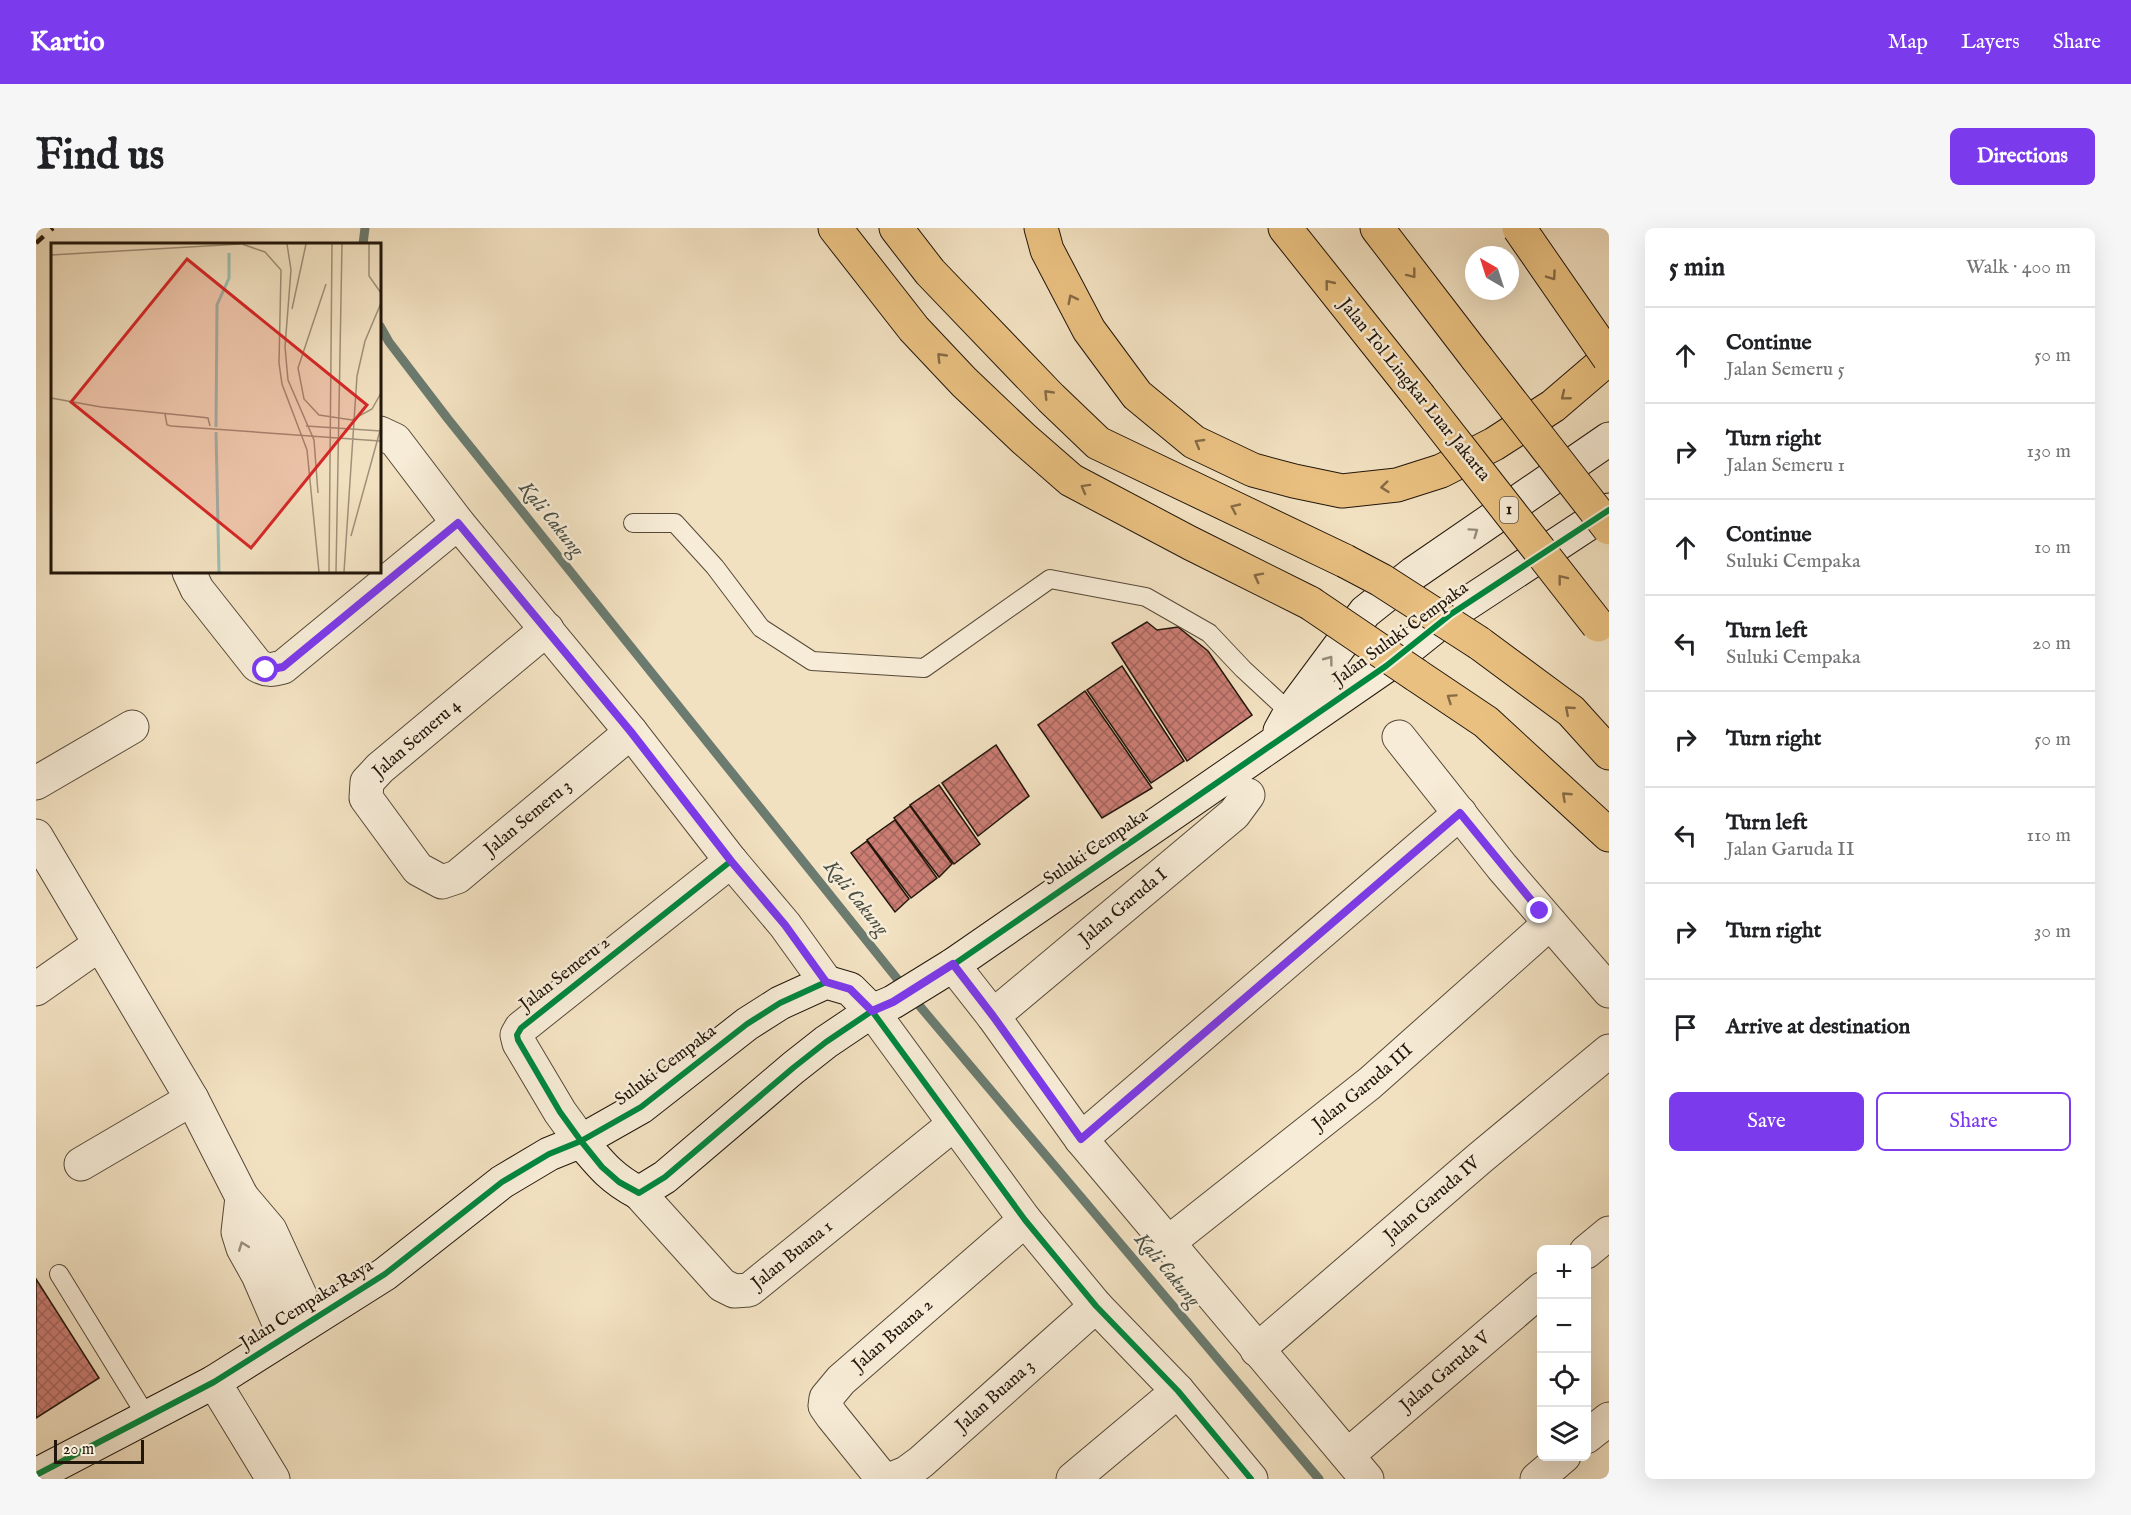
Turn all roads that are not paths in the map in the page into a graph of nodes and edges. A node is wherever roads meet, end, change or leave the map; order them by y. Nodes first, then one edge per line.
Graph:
1 (835, 228) edge
2 (896, 228) edge
3 (1041, 228) edge
4 (1285, 228) edge
5 (1377, 228) edge
6 (1519, 228) edge
7 (1609, 358) edge
8 (387, 436) edge
9 (1609, 439) edge
10 (1609, 510) edge
11 (458, 523) junction
12 (633, 523) dead end
13 (1609, 528) edge
14 (189, 573) edge
15 (1414, 573) junction
16 (1451, 614) junction
17 (547, 629) junction
18 (1604, 631) edge
19 (1296, 719) junction
20 (132, 727) dead end
21 (631, 732) junction
22 (1399, 737) dead end
23 (1273, 744) joint
24 (1609, 753) edge
25 (36, 783) edge
26 (1248, 795) dead end
27 (1460, 813) junction
28 (1609, 835) edge
29 (36, 836) edge
30 (731, 861) junction
31 (418, 869) joint
32 (1550, 923) junction
33 (100, 944) junction
34 (953, 964) junction
35 (826, 982) junction
36 (36, 989) edge
37 (1609, 991) edge
38 (883, 1006) junction
39 (993, 1016) junction
40 (1609, 1051) edge
41 (192, 1099) junction
42 (954, 1124) junction
43 (1081, 1139) junction
44 (581, 1141) junction
45 (81, 1164) dead end
46 (639, 1193) junction
47 (242, 1197) junction
48 (1025, 1220) junction
49 (1609, 1233) edge
50 (1169, 1242) junction
51 (1591, 1249) edge
52 (59, 1274) dead end
53 (1537, 1294) edge
54 (1096, 1306) junction
55 (298, 1328) junction
56 (1257, 1350) junction
57 (214, 1382) junction
58 (1178, 1391) junction
59 (147, 1417) junction
60 (1609, 1419) edge
61 (1591, 1434) edge
62 (1558, 1461) edge
63 (1357, 1467) edge
64 (883, 1474) edge
65 (36, 1475) edge
66 (273, 1479) edge
67 (1073, 1479) edge
68 (1251, 1479) edge
69 (1537, 1479) edge

28 -> 1 highway, bridge
24 -> 2 highway, bridge
7 -> 3 highway
18 -> 4 highway, Jalan Tol Lingkar Luar Jakarta / 1, bridge
5 -> 13 highway, bridge
6 -> 7 highway, bridge
8 - 11 street
15 -> 9 street, Jalan Suluki Cempaka
10 - 16 street, Jalan Suluki Cempaka
11 - 14 street
11 - 17 street
12 - 19 lane
15 - 16 street
19 -> 15 street, Jalan Suluki Cempaka
16 - 19 street, Jalan Suluki Cempaka
17 - 21 street
17 - 31 street, Jalan Semeru 4
19 - 23 street, Jalan Suluki Cempaka
20 - 25 street
21 - 30 street
21 - 31 street, Jalan Semeru 3
22 - 27 street
23 - 34 street, Suluki Cempaka
26 - 39 street, Jalan Garuda I
27 - 32 street
27 - 43 street
29 - 33 street
30 - 35 street
30 - 44 street, Jalan Semeru 2
32 - 37 street
32 - 50 street, Jalan Garuda III
33 - 36 street
33 - 41 street
34 - 38 street, Suluki Cempaka
34 - 39 street
35 - 38 street
35 - 44 street, Suluki Cempaka
38 - 42 street
38 - 46 street, Suluki Cempaka
39 - 43 street
40 - 56 street, Jalan Garuda IV
41 - 45 street
41 - 47 street
42 - 46 street, Jalan Buana 1
42 - 48 street
43 - 50 street
44 - 46 street
44 - 55 street, Jalan Cempaka Raya
47 - 55 street
55 -> 47 street
48 - 54 street
48 - 64 street, Jalan Buana 2
49 - 51 street
50 - 56 street
52 - 59 lane
53 - 63 street, Jalan Garuda V
54 - 58 street
54 - 64 street, Jalan Buana 3
55 - 57 street, Jalan Cempaka Raya
56 - 63 street
57 - 59 street, Jalan Cempaka Raya
57 - 66 street
58 - 67 street
58 - 68 street
59 - 65 street, Jalan Cempaka Raya
60 - 61 street
62 - 69 street

